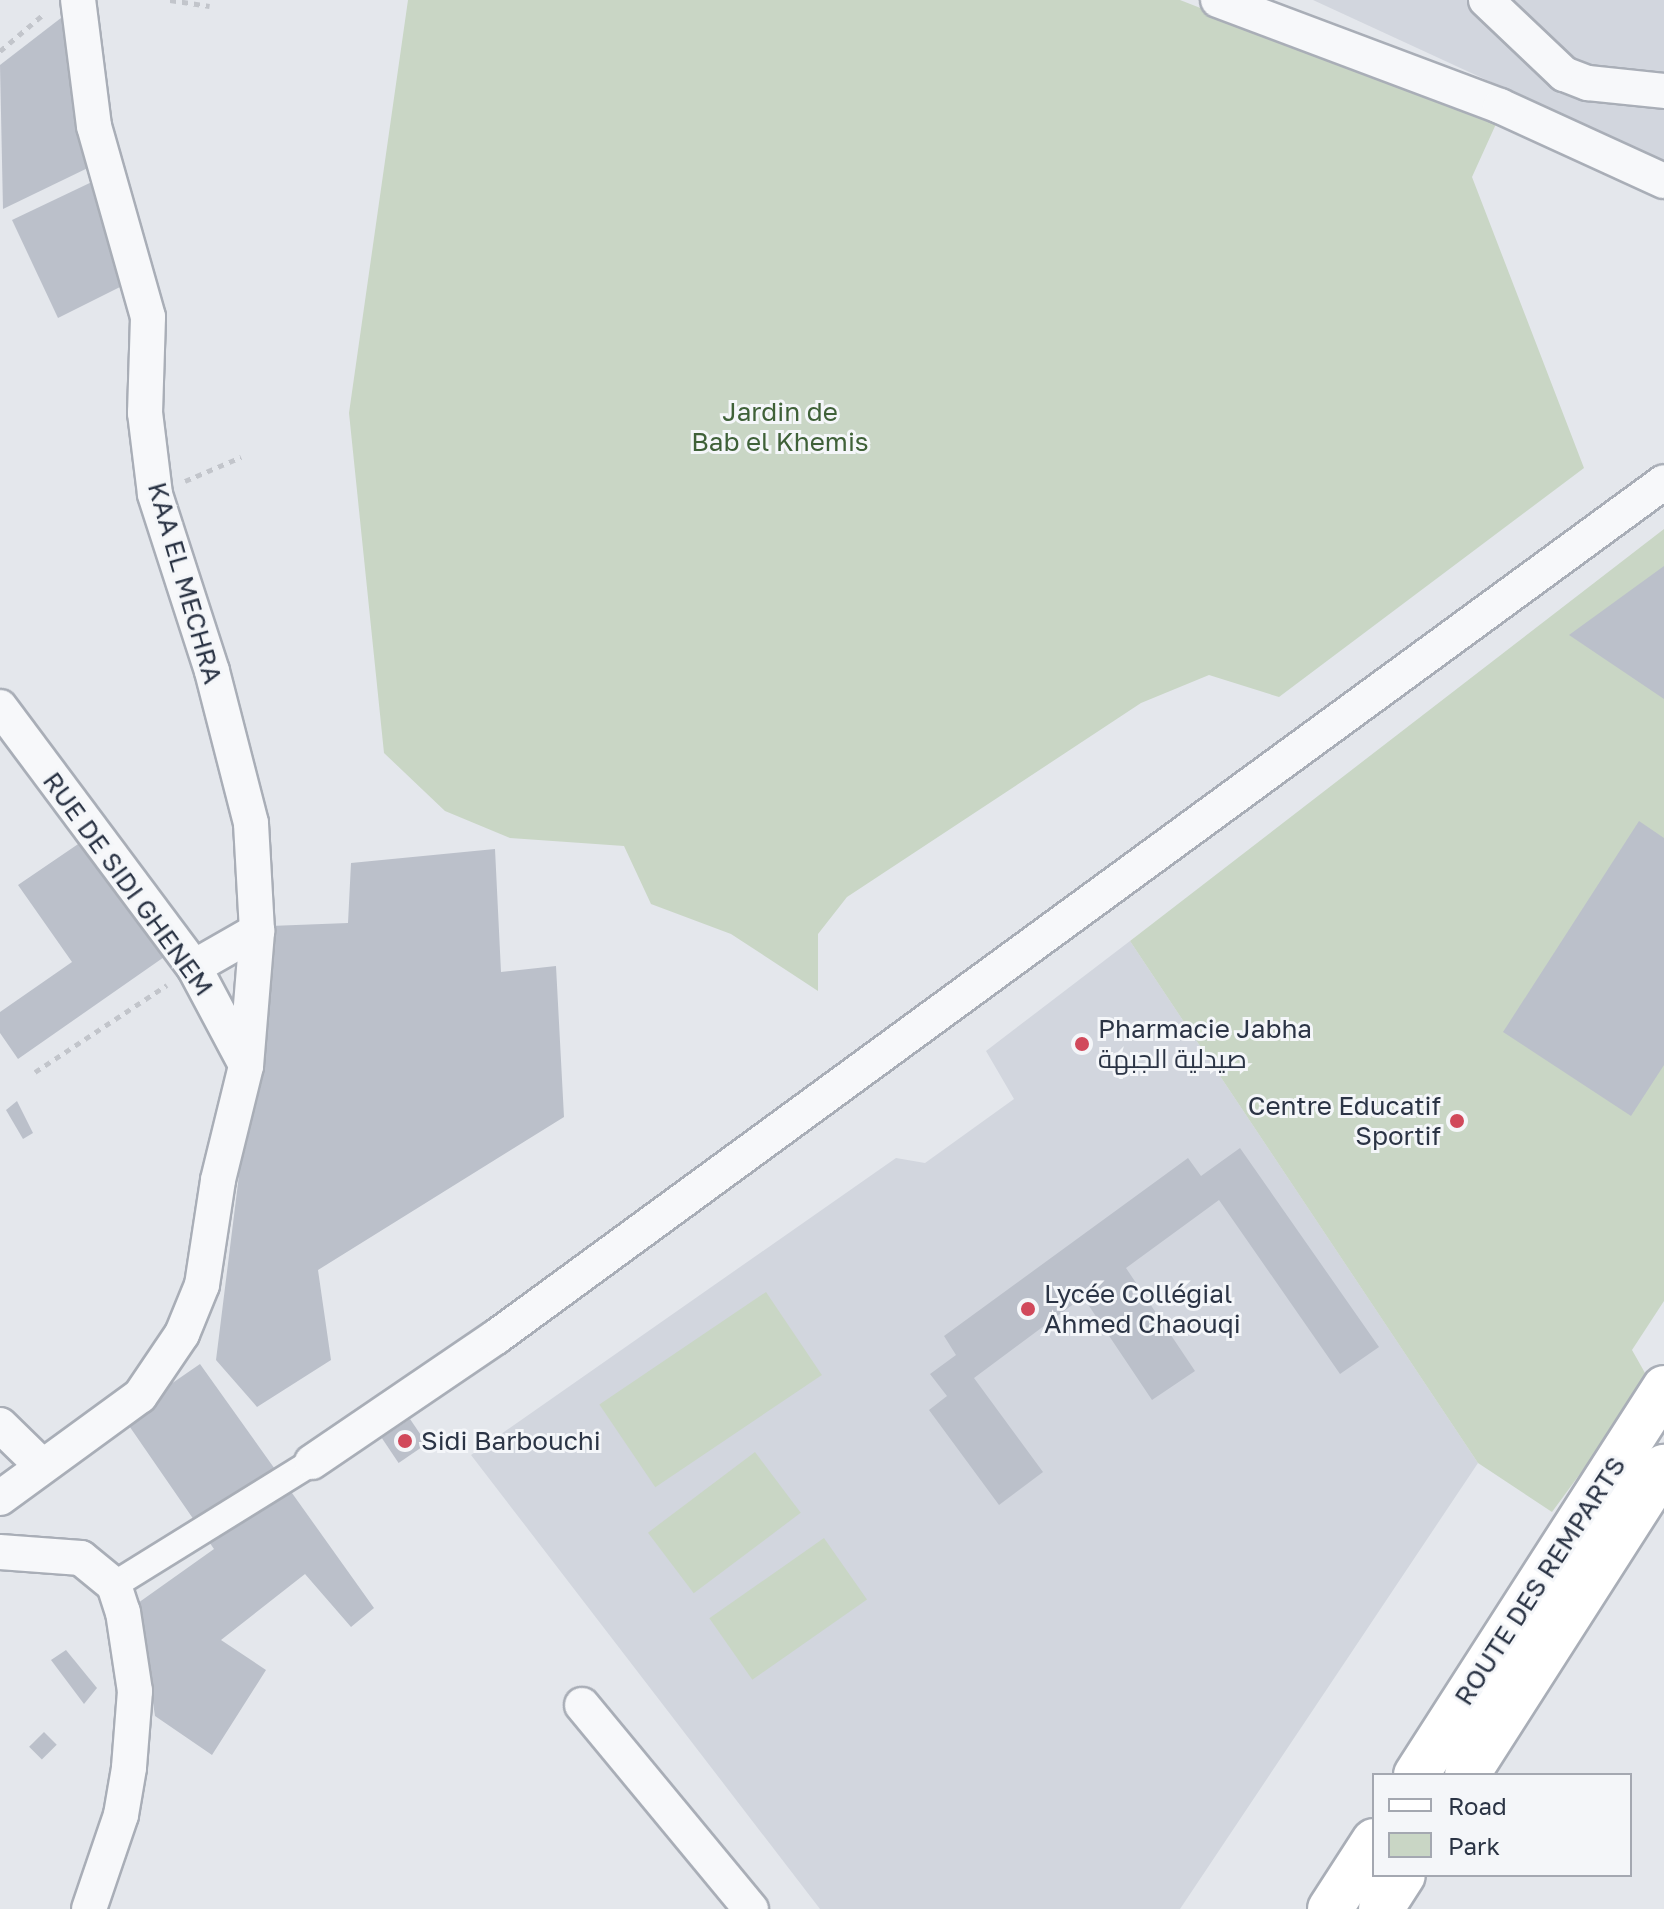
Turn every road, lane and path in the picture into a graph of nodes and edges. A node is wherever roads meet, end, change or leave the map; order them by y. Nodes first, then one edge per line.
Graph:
1 (170, 0) edge
2 (1218, 0) edge
3 (1486, 0) edge
4 (63, 5) edge
5 (210, 6) dead end
6 (0, 51) edge
7 (1664, 91) edge
8 (1664, 181) edge
9 (241, 457) dead end
10 (1664, 482) edge
11 (155, 494) junction
12 (0, 707) edge
13 (257, 931) junction
14 (194, 967) junction
15 (246, 1066) junction
16 (35, 1072) dead end
17 (1664, 1388) edge
18 (0, 1425) edge
19 (312, 1462) joint
20 (42, 1466) junction
21 (1664, 1467) edge
22 (0, 1498) edge
23 (0, 1552) edge
24 (114, 1585) junction
25 (582, 1705) dead end
26 (1417, 1773) edge
27 (1468, 1773) edge
28 (1372, 1844) edge
29 (1402, 1877) edge
30 (89, 1909) edge
31 (751, 1909) edge
32 (1330, 1909) edge
33 (1381, 1909) edge

1 - 5 path
2 - 8 street
3 - 7 street
4 - 6 path
4 - 11 street, KAA EL MECHRA
9 - 11 path
10 - 19 street
11 - 13 street, KAA EL MECHRA
12 - 14 street, RUE DE SIDI GHENEM
13 - 14 street
13 - 15 street, KAA EL MECHRA
14 - 15 street, RUE DE SIDI GHENEM
14 - 16 path
15 - 20 street, KAA EL MECHRA
17 - 26 main road, ROUTE DES REMPARTS
18 - 20 street
19 - 24 street
20 - 22 street, KAA EL MECHRA
21 - 27 main road, ROUTE DES REMPARTS
23 - 24 street
24 - 30 street
25 - 31 street
28 - 32 main road
29 - 33 main road

